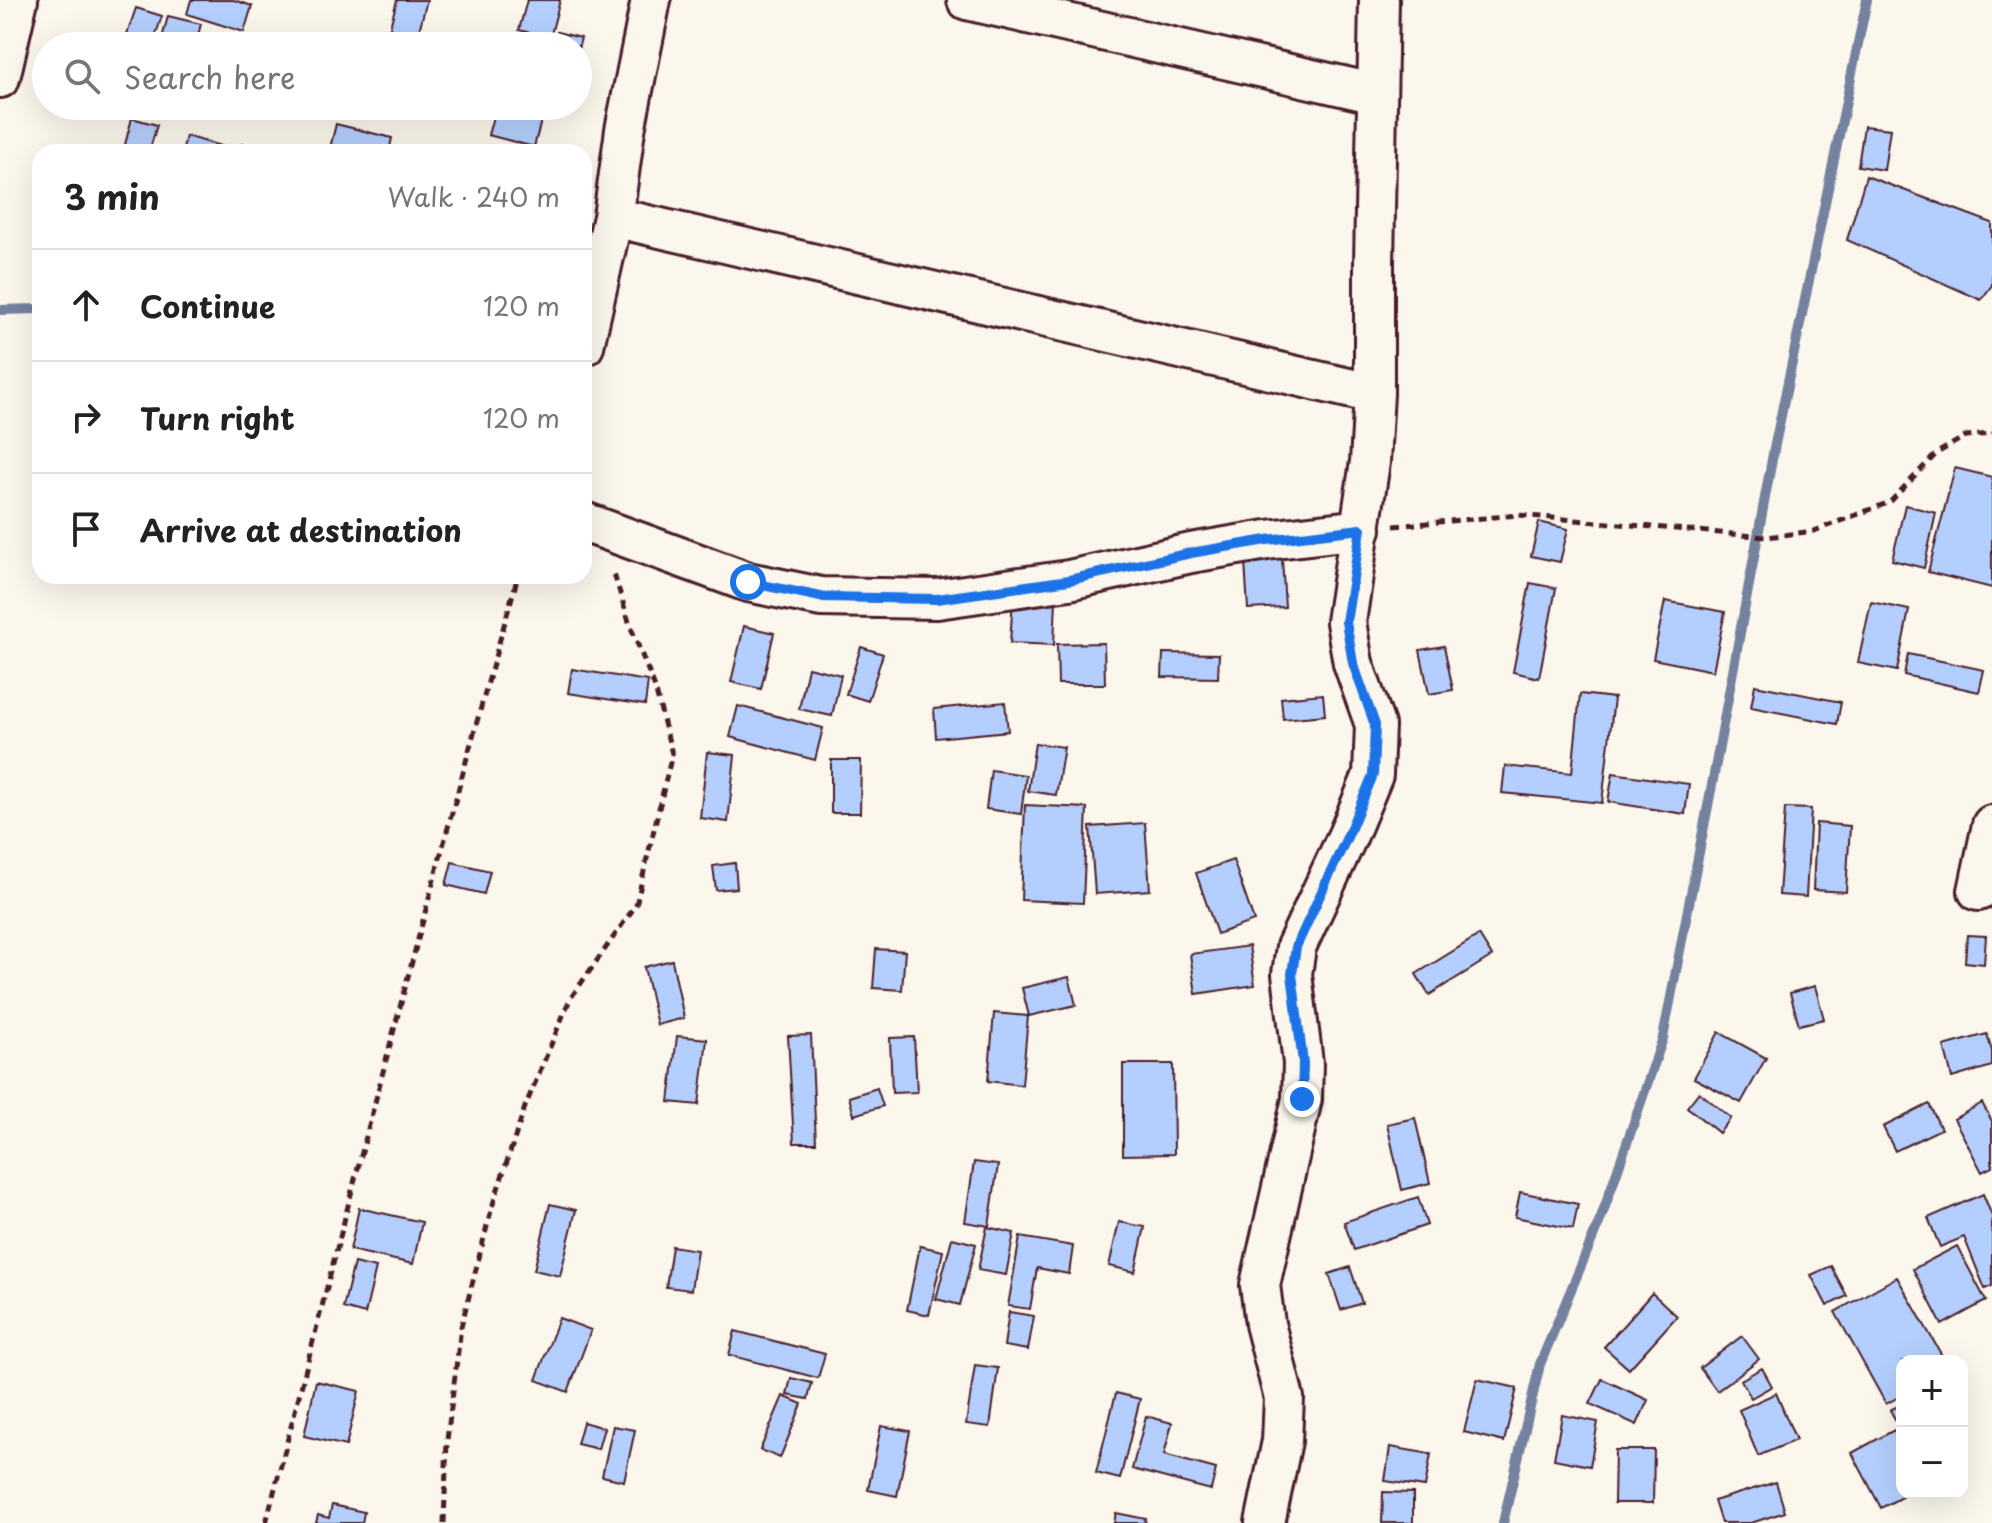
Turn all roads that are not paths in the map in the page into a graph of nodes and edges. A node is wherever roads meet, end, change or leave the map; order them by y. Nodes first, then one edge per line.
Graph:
1 (18, 0) edge
2 (651, 0) edge
3 (967, 0) edge
4 (1379, 0) edge
5 (0, 78) edge
6 (1377, 94) junction
7 (613, 217) junction
8 (592, 310) edge
9 (1374, 394) junction
10 (592, 525) edge
11 (1361, 529) junction
12 (1992, 825) edge
13 (1978, 891) dead end
14 (1265, 1523) edge

1 - 5 street
2 - 7 street
3 - 6 street
4 - 6 street
6 - 9 street
7 - 8 street
7 - 9 street
9 - 11 street
10 - 11 street
11 - 14 street
12 - 13 street

